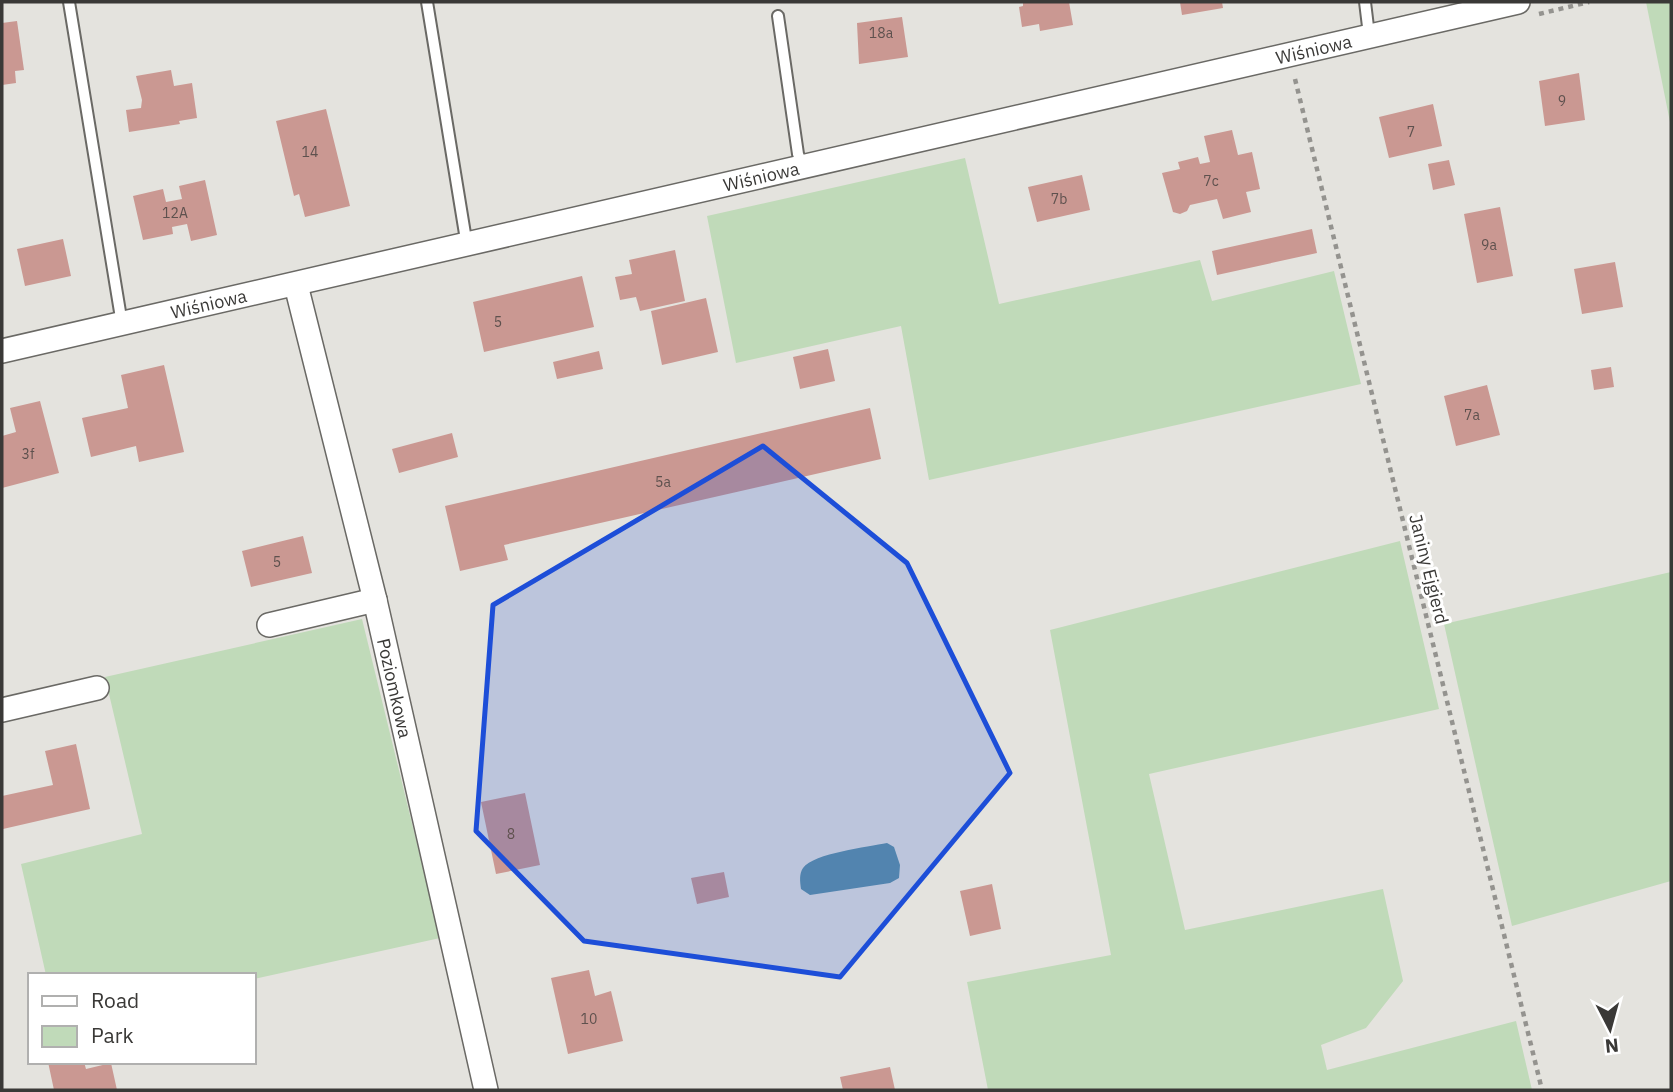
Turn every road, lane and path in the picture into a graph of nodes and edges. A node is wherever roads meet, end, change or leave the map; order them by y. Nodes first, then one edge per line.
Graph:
1 (69, 2) edge
2 (427, 2) edge
3 (1365, 2) edge
4 (1518, 2) edge
5 (778, 16) dead end
6 (1369, 35) junction
7 (1289, 54) junction
8 (803, 167) junction
9 (467, 246) junction
10 (296, 285) junction
11 (122, 324) junction
12 (2, 351) edge
13 (374, 600) junction
14 (269, 625) dead end
15 (97, 688) dead end
16 (2, 710) edge
17 (486, 1090) edge
18 (1542, 1090) edge

1 - 11 lane
2 - 9 lane
3 - 6 lane
4 - 6 street, Wiśniowa
5 - 8 lane
6 - 7 street, Wiśniowa
7 - 8 street, Wiśniowa
7 - 18 path, Janiny Ejgierd
8 - 9 street, Wiśniowa
9 - 10 street, Wiśniowa
10 - 11 street, Wiśniowa
10 - 13 street, Poziomkowa
11 - 12 street, Wiśniowa
13 - 14 street
13 - 17 street, Poziomkowa
15 - 16 street

